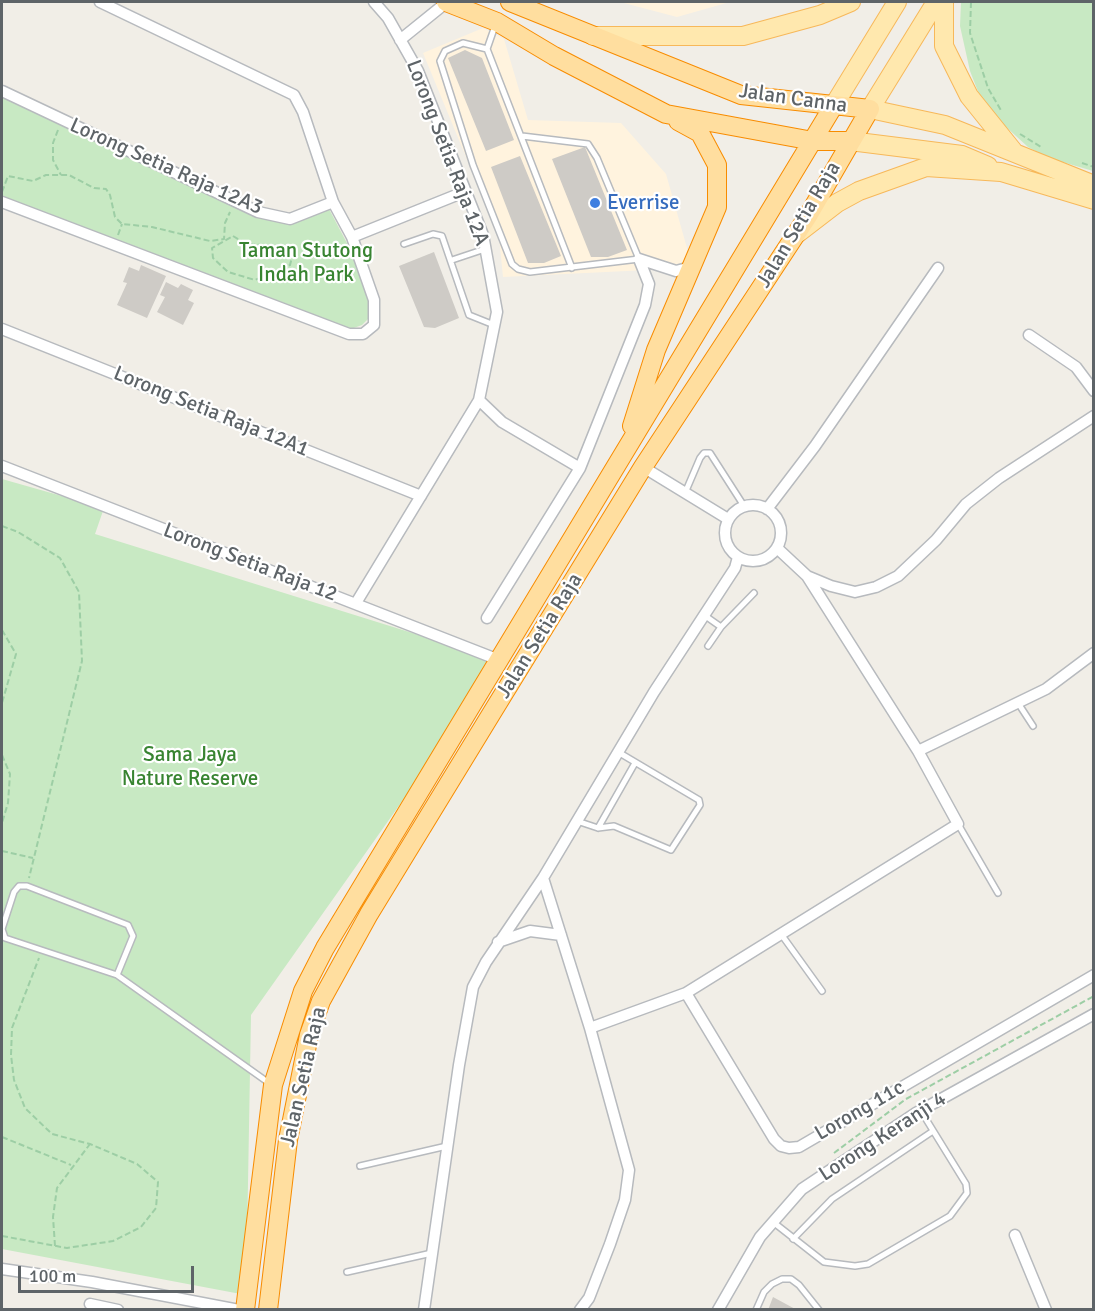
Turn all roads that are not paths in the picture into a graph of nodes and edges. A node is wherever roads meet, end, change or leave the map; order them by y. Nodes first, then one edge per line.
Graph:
1 (100, 2) edge
2 (374, 2) edge
3 (446, 2) edge
4 (510, 2) edge
5 (851, 2) edge
6 (897, 2) edge
7 (936, 2) edge
8 (944, 2) edge
9 (497, 22) junction
10 (591, 36) junction
11 (400, 40) junction
12 (487, 49) junction
13 (2, 90) edge
14 (834, 105) junction
15 (870, 109) junction
16 (666, 114) junction
17 (522, 136) junction
18 (813, 141) junction
19 (850, 141) junction
20 (1015, 153) junction
21 (473, 165) junction
22 (456, 171) junction
23 (1001, 172) junction
24 (1094, 184) edge
25 (464, 192) junction
26 (1094, 200) edge
27 (2, 202) edge
28 (333, 202) junction
29 (797, 234) junction
30 (352, 237) junction
31 (404, 244) dead end
32 (486, 249) junction
33 (639, 259) junction
34 (452, 260) junction
35 (692, 267) junction
36 (938, 267) dead end
37 (572, 268) junction
38 (494, 325) junction
39 (2, 329) edge
40 (1029, 335) dead end
41 (1094, 391) edge
42 (479, 400) junction
43 (1094, 416) edge
44 (622, 456) junction
45 (2, 466) edge
46 (644, 467) junction
47 (580, 468) junction
48 (685, 493) junction
49 (421, 495) junction
50 (744, 507) junction
51 (767, 509) junction
52 (728, 519) junction
53 (777, 548) junction
54 (738, 557) junction
55 (807, 576) junction
56 (754, 593) dead end
57 (356, 603) junction
58 (704, 615) junction
59 (487, 618) dead end
60 (721, 627) junction
61 (708, 646) dead end
62 (1094, 653) edge
63 (499, 660) junction
64 (1018, 703) junction
65 (1033, 726) dead end
66 (918, 751) junction
67 (618, 752) junction
68 (635, 763) junction
69 (577, 821) junction
70 (958, 824) junction
71 (598, 828) junction
72 (543, 878) junction
73 (998, 893) dead end
74 (782, 934) junction
75 (561, 935) junction
76 (498, 942) junction
77 (117, 975) junction
78 (1094, 975) edge
79 (822, 991) dead end
80 (686, 993) junction
81 (1094, 1014) edge
82 (590, 1028) junction
83 (309, 1035) junction
84 (273, 1085) junction
85 (921, 1111) junction
86 (933, 1131) junction
87 (447, 1146) junction
88 (360, 1166) dead end
89 (772, 1221) junction
90 (1015, 1235) dead end
91 (793, 1239) junction
92 (273, 1246) junction
93 (432, 1252) junction
94 (2, 1269) edge
95 (347, 1272) dead end
96 (92, 1282) junction
97 (89, 1307) edge
98 (118, 1310) edge
99 (238, 1310) edge
100 (245, 1310) edge
101 (252, 1310) edge
102 (268, 1310) edge
103 (424, 1310) edge
104 (580, 1310) edge
105 (718, 1310) edge
106 (756, 1310) edge
107 (819, 1310) edge
108 (1046, 1310) edge

1 - 28 street
2 - 11 street, Lorong Setia Raja 12A
3 - 9 highway, Jalan Canna
3 - 11 street
4 - 10 highway, Jalan Canna
5 - 10 main road
6 - 14 main road
7 - 15 main road
8 - 20 main road
9 - 12 lane
9 - 16 highway, Jalan Canna
10 - 14 highway, Jalan Canna
11 - 22 street, Lorong Setia Raja 12A
12 - 17 lane
12 - 21 lane
13 - 28 street, Lorong Setia Raja 12A3
14 - 15 highway, Jalan Canna
14 - 18 highway, Jalan Setia Raja
15 - 19 highway
15 - 20 main road, Jalan Canna
16 - 18 highway, Jalan Canna
16 - 35 highway
17 - 33 lane
17 - 37 lane
18 - 19 highway, Jalan Canna
18 - 44 highway, Jalan Setia Raja
19 - 23 main road, Jalan Setia Raja
19 - 29 highway, Jalan Setia Raja
20 - 24 main road, Jalan Canna
21 - 22 lane
21 - 37 lane
22 - 25 street, Lorong Setia Raja 12A
23 - 26 main road
23 - 29 main road
25 - 30 street
25 - 32 street, Lorong Setia Raja 12A
27 - 30 street
28 - 30 street
29 - 46 highway, Jalan Setia Raja
31 - 34 lane
32 - 34 lane
32 - 38 street, Lorong Setia Raja 12A
33 - 35 street
33 - 37 lane
33 - 47 street
34 - 38 lane
35 - 44 highway
36 - 51 street
38 - 42 street, Lorong Setia Raja 12A
39 - 49 street, Lorong Setia Raja 12A1
40 - 41 street
42 - 47 street
42 - 49 street, Lorong Setia Raja 12A
43 - 55 street
44 - 63 highway, Jalan Setia Raja
45 - 57 street, Lorong Setia Raja 12
46 - 48 street
46 - 83 highway, Jalan Setia Raja
47 - 59 street
48 - 50 lane
48 - 52 street
49 - 57 street, Lorong Setia Raja 12A
50 - 51 street
50 - 52 street
51 - 53 street
52 - 54 street
53 - 54 street
53 - 55 street
54 - 58 street
55 - 66 street
56 - 60 lane
57 - 63 street, Lorong Setia Raja 12
58 - 60 lane
58 - 67 street
60 - 61 lane
62 - 64 street
63 - 84 highway, Jalan Setia Raja
64 - 65 lane
64 - 66 street
66 - 70 street
67 - 68 lane
67 - 69 street
68 - 71 lane
68 - 71 lane
69 - 71 lane
69 - 72 street
70 - 73 lane
70 - 74 street
72 - 75 street
72 - 76 street
74 - 79 lane
74 - 80 street
75 - 76 street
75 - 82 street
76 - 87 street
77 - 77 lane
77 - 84 lane
78 - 80 street, Lorong 11c
80 - 82 street
81 - 85 street, Lorong Keranji 4
82 - 104 street
83 - 84 highway
83 - 92 highway, Jalan Setia Raja
84 - 100 highway, Jalan Setia Raja
85 - 86 lane
85 - 89 street, Lorong Keranji 4
86 - 91 lane
86 - 91 lane
87 - 88 lane
87 - 93 street
89 - 91 lane
89 - 105 street, Lorong Keranji 4
90 - 108 street
92 - 101 highway
92 - 102 highway, Jalan Setia Raja
93 - 95 lane
93 - 103 street
94 - 96 street
96 - 97 street
96 - 99 street
97 - 98 street
106 - 107 lane

